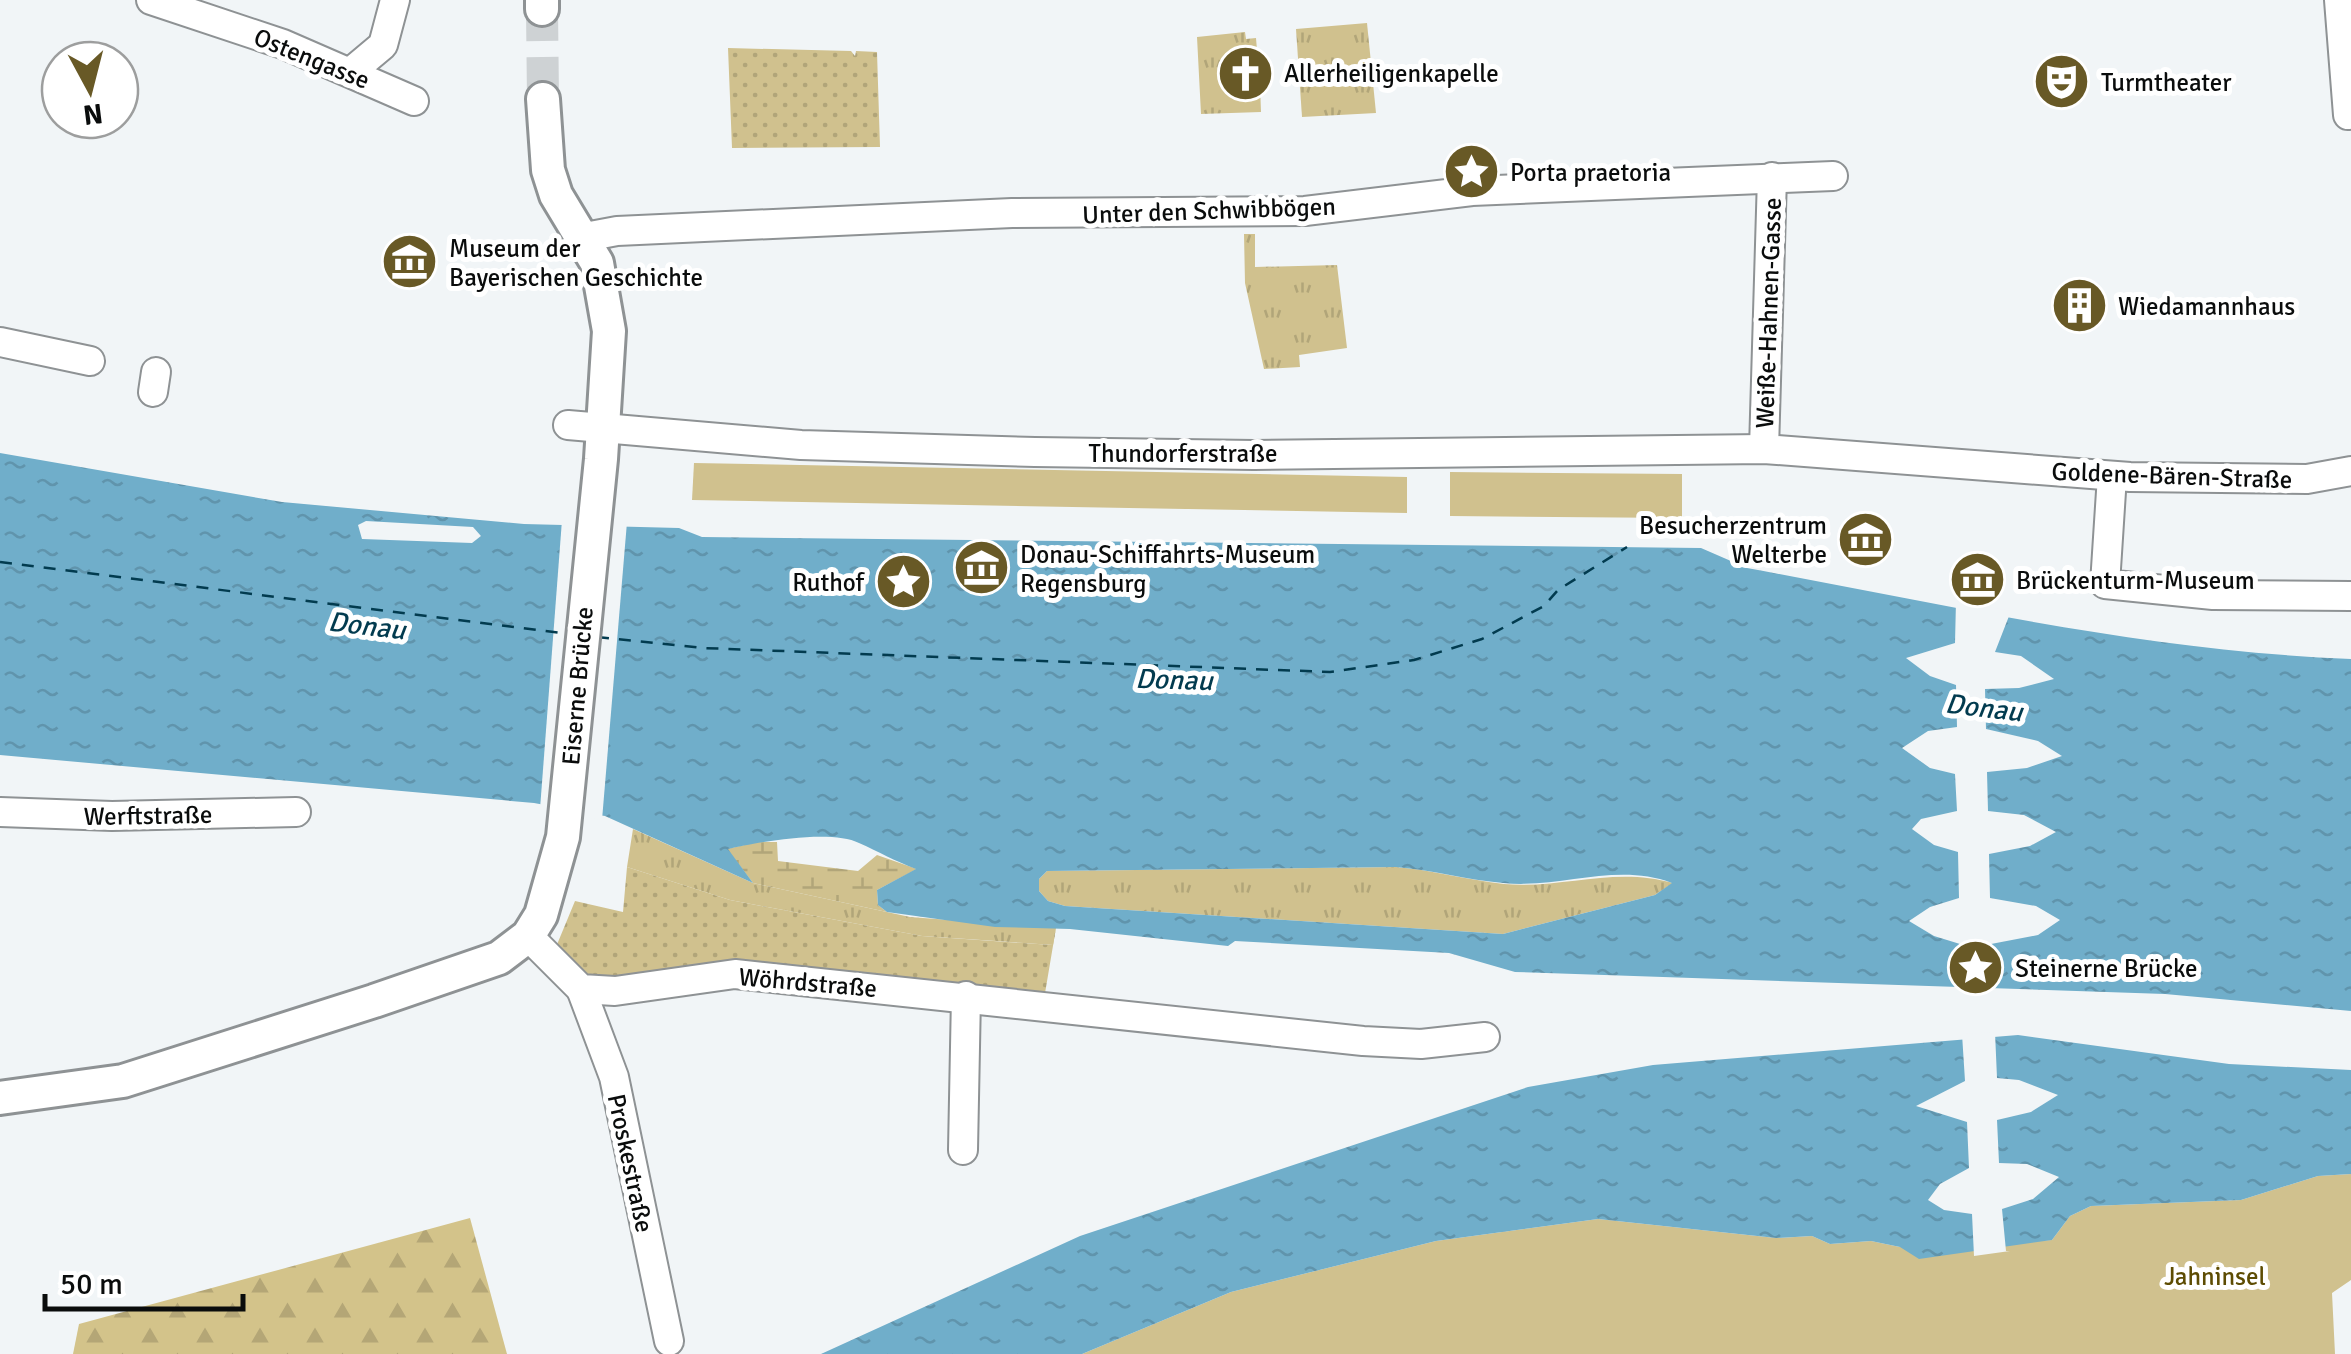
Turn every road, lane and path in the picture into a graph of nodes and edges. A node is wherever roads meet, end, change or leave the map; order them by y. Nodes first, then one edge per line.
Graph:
1 (151, 0) edge
2 (395, 0) edge
3 (2338, 0) edge
4 (352, 71) junction
5 (543, 99) tunnel mouth
6 (414, 101) dead end
7 (2348, 115) dead end
8 (1833, 176) dead end
9 (1772, 177) junction
10 (585, 237) junction
11 (0, 342) edge
12 (90, 361) dead end
13 (568, 425) dead end
14 (603, 429) junction
15 (1764, 448) junction
16 (1993, 468) joint
17 (2351, 471) edge
18 (2112, 476) junction
19 (2351, 596) edge
20 (0, 812) edge
21 (296, 812) dead end
22 (528, 936) junction
23 (581, 989) junction
24 (966, 996) junction
25 (1484, 1037) dead end
26 (0, 1098) edge
27 (963, 1150) dead end
28 (669, 1341) dead end

1 - 4 street, Ostengasse
2 - 4 street
3 - 7 street
4 - 6 street, Ostengasse
5 - 10 street, Eiserne Brücke
8 - 9 street, Unter den Schwibbögen
9 - 10 street, Unter den Schwibbögen
9 - 15 street, Weiße-Hahnen-Gasse
10 - 14 street, Eiserne Brücke
11 - 12 street
13 - 14 street, Thundorferstraße
14 - 15 street, Thundorferstraße
14 - 22 street, Eiserne Brücke
15 - 16 street, Thundorferstraße
16 - 18 street, Goldene-Bären-Straße
17 - 18 street, Goldene-Bären-Straße
18 - 19 street
20 - 21 street, Werftstraße
22 - 23 street
22 - 26 street
23 - 24 street, Wöhrdstraße
23 - 28 street, Proskestraße
24 - 25 street, Wöhrdstraße
24 - 27 street

